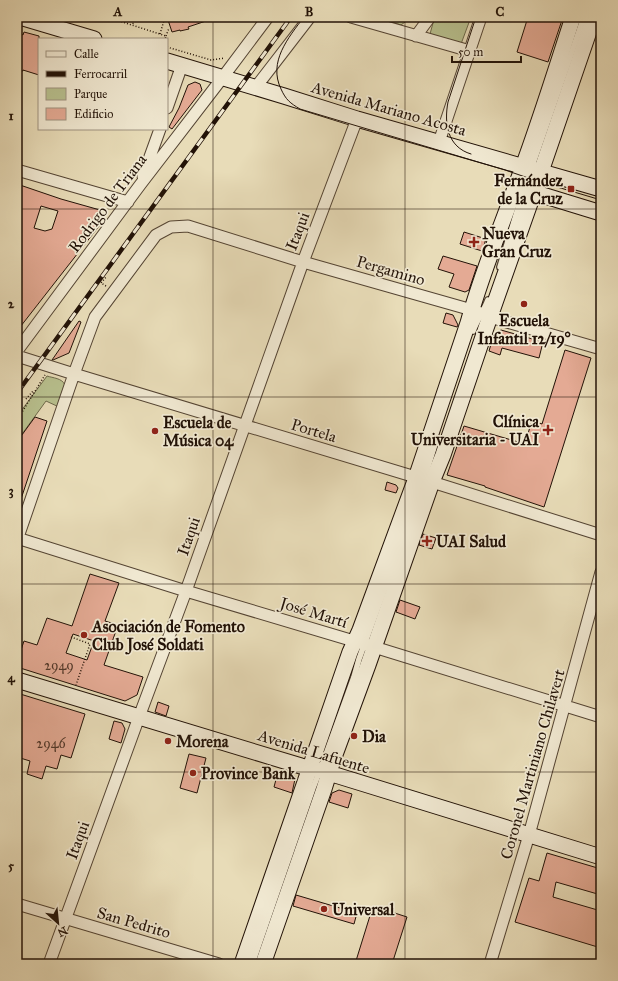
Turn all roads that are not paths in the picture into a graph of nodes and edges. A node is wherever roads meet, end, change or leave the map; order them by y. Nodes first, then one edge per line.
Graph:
1 (20, 17) edge
2 (268, 17) edge
3 (310, 17) edge
4 (351, 17) edge
5 (430, 17) edge
6 (481, 17) edge
7 (574, 17) edge
8 (584, 17) edge
9 (594, 17) edge
10 (416, 36) junction
11 (91, 38) edge
12 (470, 51) junction
13 (168, 61) edge
14 (182, 65) junction
15 (223, 77) junction
16 (256, 87) junction
17 (168, 105) edge
18 (357, 119) junction
19 (160, 130) edge
20 (439, 142) junction
21 (532, 168) junction
22 (17, 170) edge
23 (140, 185) junction
24 (524, 189) junction
25 (601, 189) edge
26 (128, 202) junction
27 (601, 213) edge
28 (303, 262) junction
29 (498, 271) dead end
30 (490, 295) dead end
31 (481, 313) junction
32 (470, 339) dead end
33 (601, 349) edge
34 (17, 351) edge
35 (17, 356) edge
36 (74, 374) junction
37 (245, 425) junction
38 (439, 433) dead end
39 (424, 480) junction
40 (601, 535) edge
41 (17, 539) edge
42 (601, 572) edge
43 (186, 591) junction
44 (365, 644) junction
45 (17, 680) edge
46 (565, 706) junction
47 (139, 717) junction
48 (601, 717) edge
49 (319, 770) junction
50 (314, 785) junction
51 (298, 801) junction
52 (529, 835) junction
53 (601, 857) edge
54 (17, 904) edge
55 (65, 919) junction
56 (259, 960) edge
57 (48, 964) edge
58 (219, 964) edge
59 (242, 964) edge
60 (252, 964) edge
61 (256, 964) edge
62 (490, 964) edge

1 - 11 main road
2 - 15 street, Rodrigo de Triana
3 - 16 street
4 - 10 street
5 - 10 street
6 - 12 street
7 - 21 main road
8 - 21 lane
9 - 21 main road
10 - 12 street
12 - 20 street
13 - 14 main road, Avenida Mariano Acosta
14 - 15 main road, Avenida Mariano Acosta
14 - 17 street
15 - 16 main road, Avenida Mariano Acosta
15 - 23 street, Rodrigo de Triana
16 - 18 main road, Avenida Mariano Acosta
18 - 20 main road, Avenida Mariano Acosta
18 - 28 street, Itaqui
19 - 23 street
20 - 21 main road, Avenida Mariano Acosta
21 - 24 main road
21 - 25 main road, Avenida Mariano Acosta
22 - 26 street
23 - 26 street, Rodrigo de Triana
24 - 27 main road
24 - 29 lane
24 - 31 main road
26 - 34 street, Rodrigo de Triana
28 - 31 street, Pergamino
28 - 36 street, Pergamino
28 - 37 street, Itaqui
30 - 31 lane
31 - 32 lane
31 - 33 street, Pergamino
31 - 39 main road
35 - 36 street, Portela
36 - 37 street, Portela
36 - 41 street
37 - 39 street, Portela
37 - 43 street, Itaqui
38 - 39 lane
39 - 40 street, Portela
39 - 44 main road
41 - 43 street, José Martí
42 - 46 street, Coronel Martiniano Chilavert
43 - 44 street, José Martí
43 - 47 street, Itaqui
44 - 46 street, José Martí
44 - 49 main road
44 - 49 main road
45 - 47 main road, Avenida Lafuente
46 - 48 street, José Martí
46 - 52 street, Coronel Martiniano Chilavert
47 - 49 main road, Avenida Lafuente
47 - 55 street, Itaqui
49 - 50 lane
49 - 51 main road
49 - 52 main road, Avenida Lafuente
49 - 56 main road
50 - 51 lane
50 - 56 lane
51 - 59 main road
52 - 53 main road, Avenida Lafuente
52 - 62 street, Coronel Martiniano Chilavert
54 - 55 street, San Pedrito
55 - 57 street, Itaqui
55 - 58 street, San Pedrito
56 - 60 lane
56 - 61 lane

